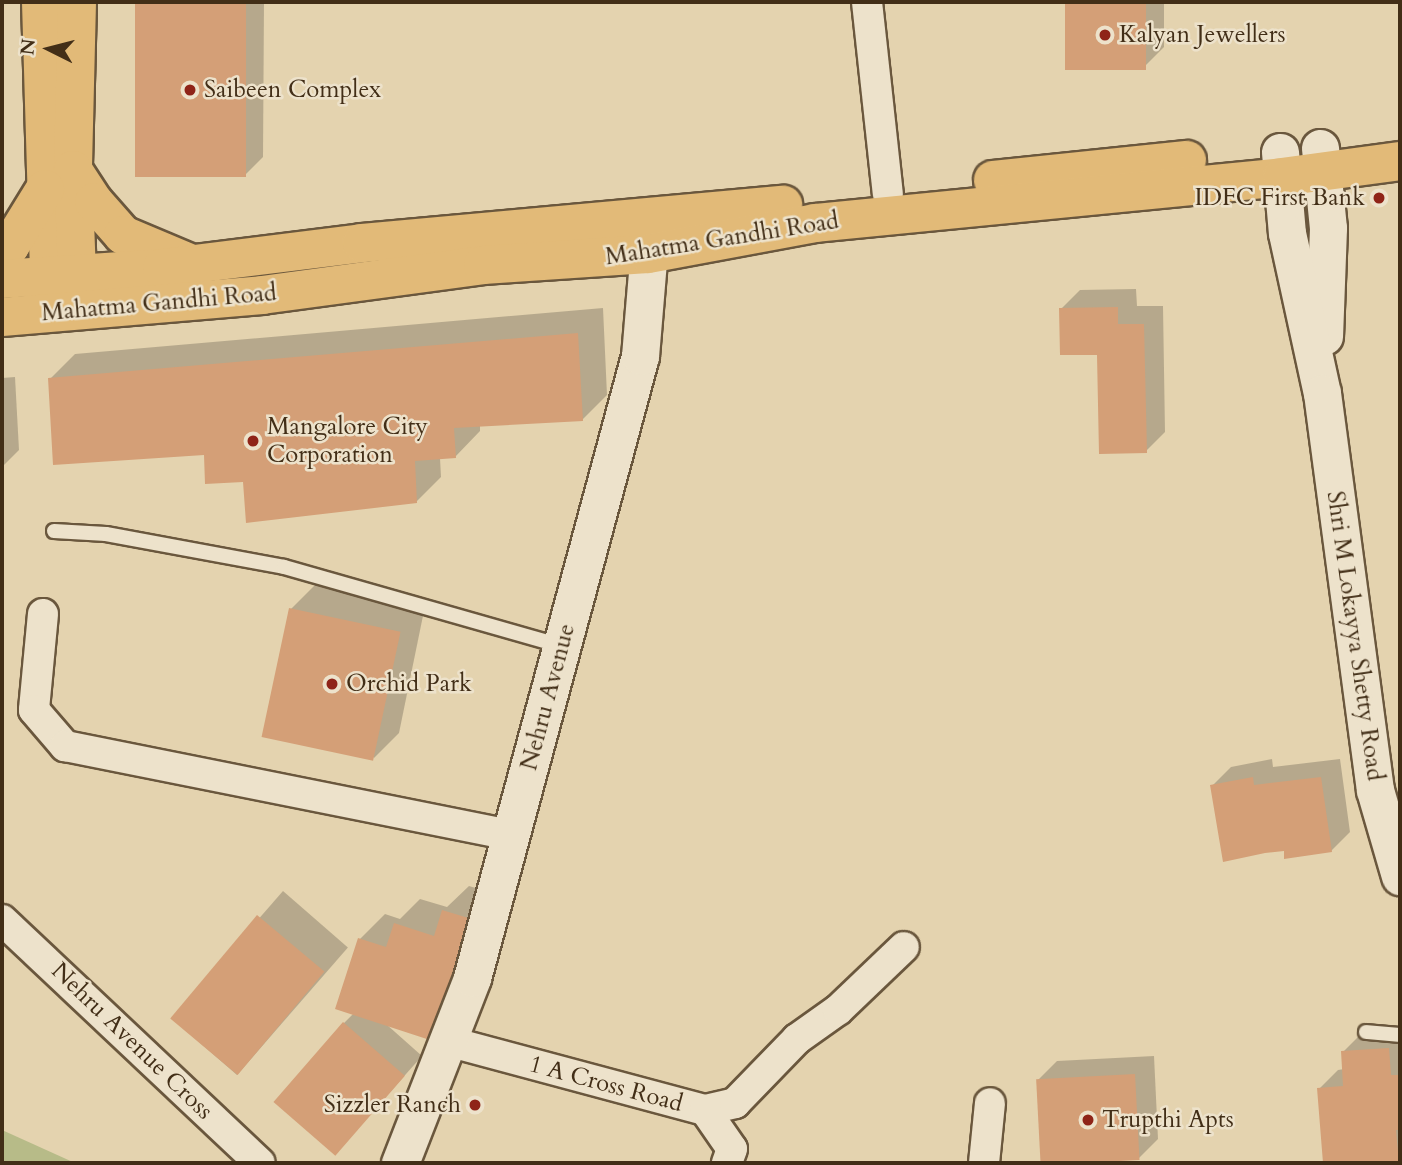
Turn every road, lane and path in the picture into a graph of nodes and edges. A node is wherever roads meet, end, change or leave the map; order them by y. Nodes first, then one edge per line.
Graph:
1 (41, 2) edge
2 (78, 2) edge
3 (867, 2) edge
4 (1400, 136) edge
5 (1321, 160) junction
6 (1400, 161) edge
7 (1281, 165) junction
8 (59, 180) junction
9 (888, 194) junction
10 (650, 237) junction
11 (2, 252) edge
12 (193, 264) junction
13 (2, 279) edge
14 (64, 294) junction
15 (2, 317) edge
16 (1322, 393) junction
17 (54, 531) dead end
18 (43, 614) dead end
19 (562, 646) junction
20 (510, 835) junction
21 (1400, 876) edge
22 (2, 920) edge
23 (904, 947) dead end
24 (1366, 1032) dead end
25 (1400, 1035) edge
26 (447, 1041) junction
27 (990, 1103) dead end
28 (705, 1110) junction
29 (737, 1159) edge
30 (260, 1163) edge
31 (400, 1163) edge
32 (984, 1163) edge

1 - 8 main road
2 - 8 main road
3 - 9 street
4 - 5 main road, Mahatma Gandhi Road
5 - 6 main road, Mahatma Gandhi Road
5 - 7 main road, Mahatma Gandhi Road
5 - 16 street, Shri M Lokayya Shetty Road
7 - 9 main road, Mahatma Gandhi Road
7 - 10 main road, Mahatma Gandhi Road
7 - 16 street, Shri M Lokayya Shetty Road
8 - 11 main road
8 - 12 main road
8 - 14 main road
9 - 10 main road, Mahatma Gandhi Road
10 - 12 main road, Mahatma Gandhi Road
10 - 14 main road, Mahatma Gandhi Road
10 - 19 street, Nehru Avenue
12 - 14 main road, Mahatma Gandhi Road
13 - 14 main road, Mahatma Gandhi Road
14 - 15 main road, Mahatma Gandhi Road
16 - 21 street, Shri M Lokayya Shetty Road
17 - 19 lane
18 - 20 street
19 - 20 street, Nehru Avenue
20 - 26 street, Nehru Avenue
22 - 30 street, Nehru Avenue Cross
23 - 28 street
24 - 25 lane
26 - 28 street, 1 A Cross Road
26 - 31 street, Nehru Avenue
27 - 32 street
28 - 29 street, 1 A Cross Road

